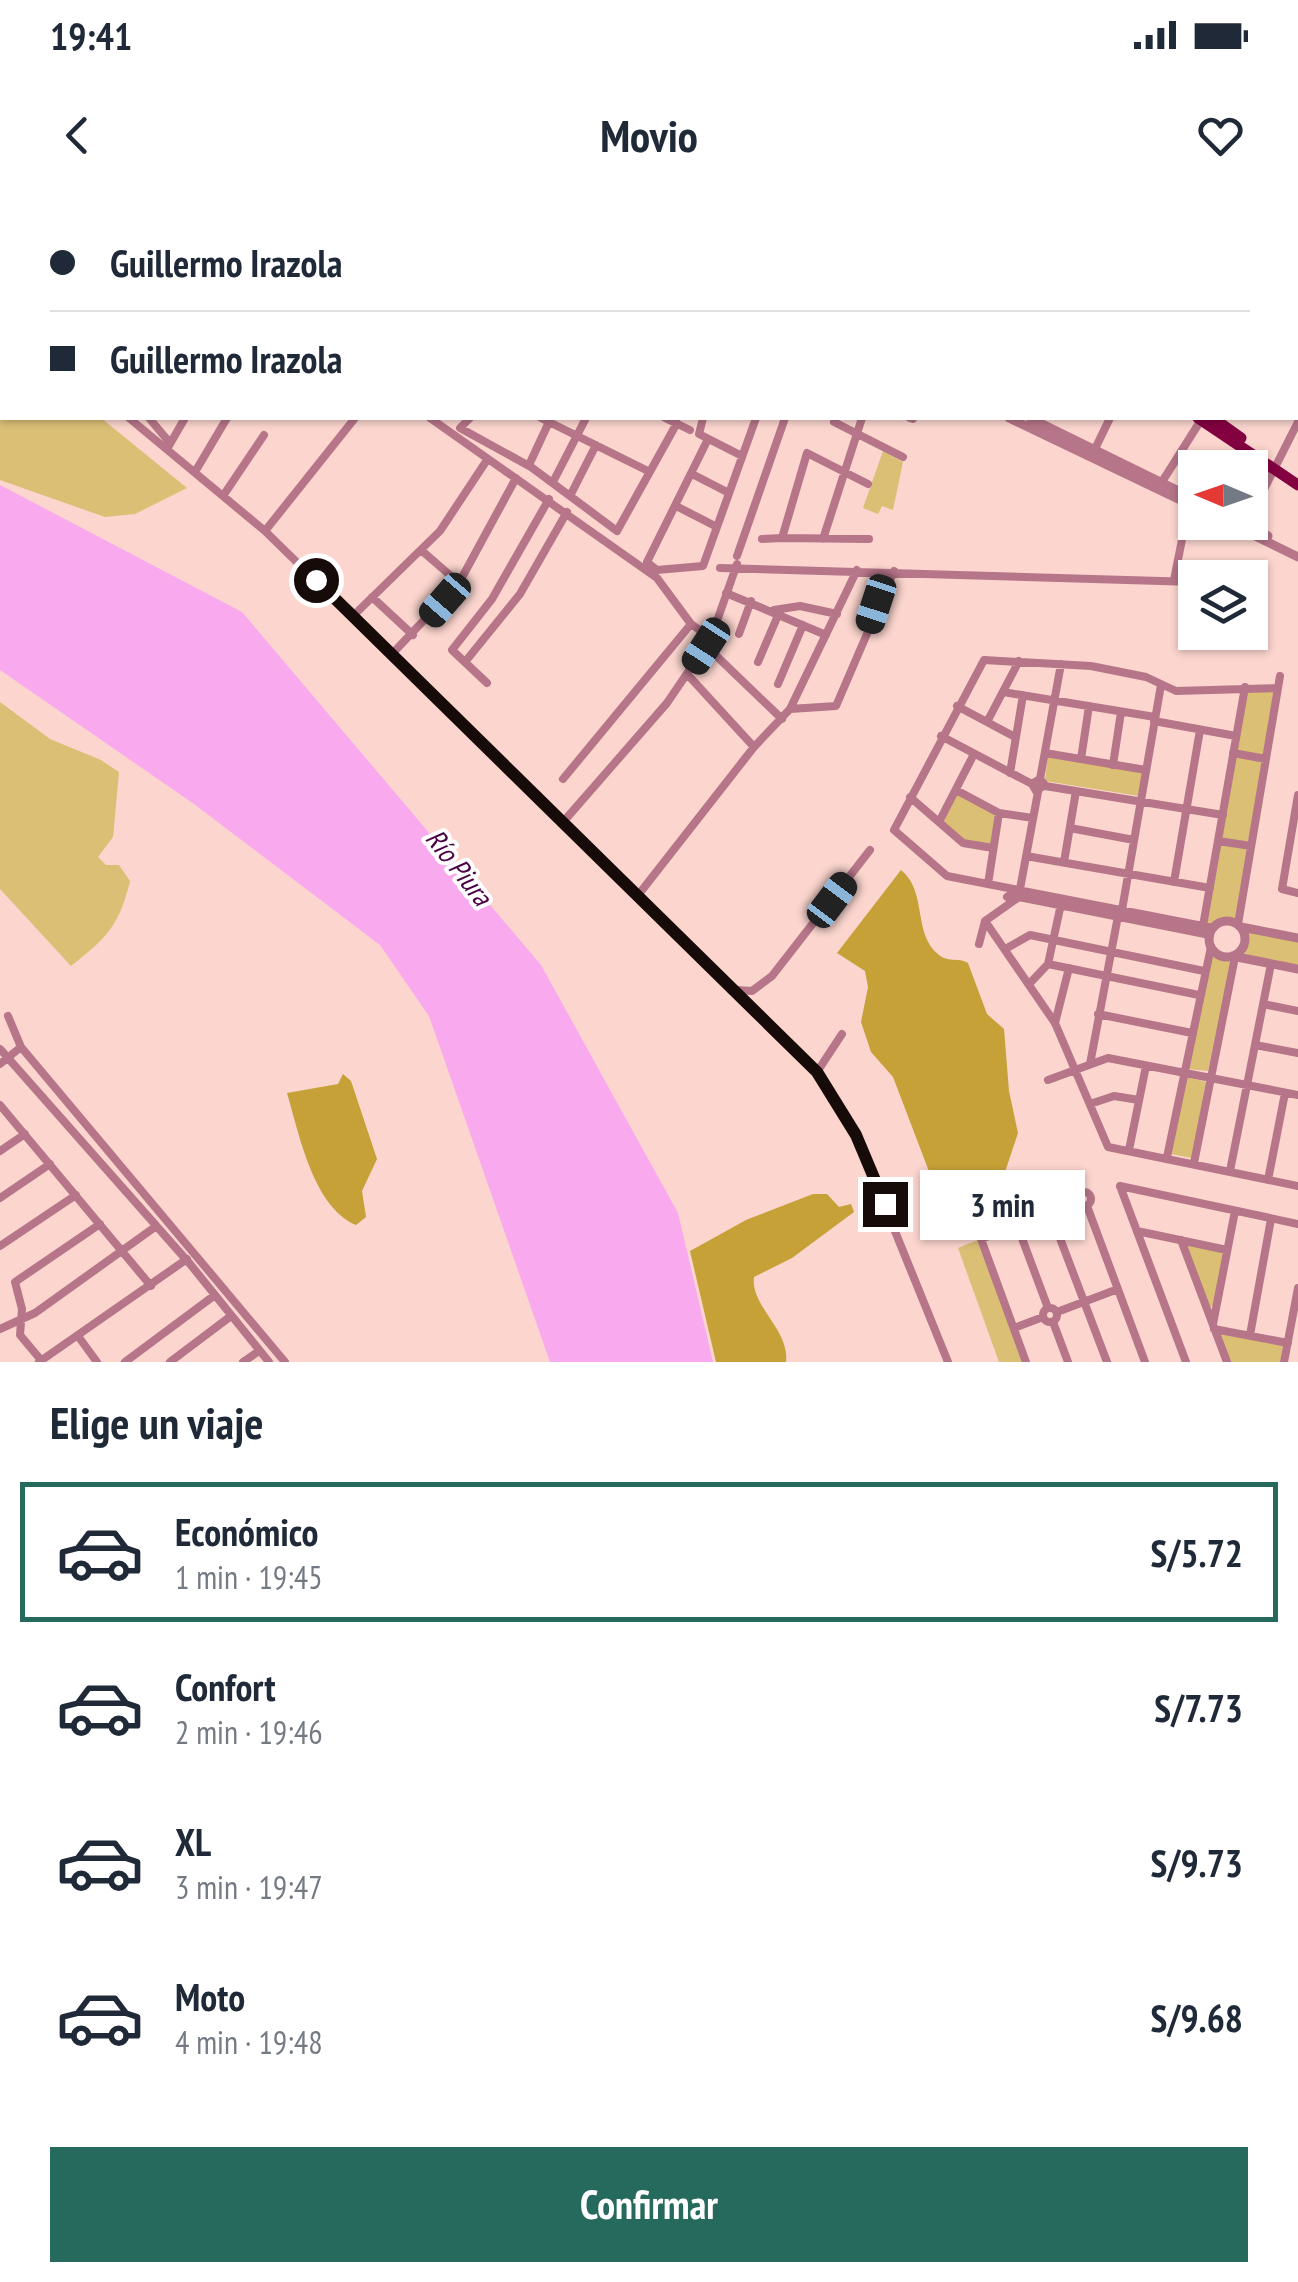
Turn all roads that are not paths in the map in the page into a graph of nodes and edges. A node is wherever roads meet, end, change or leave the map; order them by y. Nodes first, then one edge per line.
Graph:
1 (133, 420) edge
2 (150, 420) edge
3 (184, 420) edge
4 (226, 420) edge
5 (353, 420) edge
6 (433, 420) edge
7 (468, 420) edge
8 (545, 420) edge
9 (585, 420) edge
10 (669, 420) edge
11 (702, 420) edge
12 (753, 420) edge
13 (784, 420) edge
14 (861, 420) edge
15 (1013, 420) edge
16 (1034, 420) edge
17 (1109, 420) edge
18 (1203, 420) edge
19 (1207, 420) edge
20 (834, 422) dead end
21 (1298, 422) edge
22 (676, 424) junction
23 (690, 430) dead end
24 (857, 434) junction
25 (577, 435) junction
26 (264, 436) dead end
27 (708, 439) junction
28 (596, 445) junction
29 (169, 446) junction
30 (1093, 453) junction
31 (742, 456) junction
32 (904, 457) dead end
33 (487, 460) junction
34 (529, 465) junction
35 (1275, 465) junction
36 (195, 472) junction
37 (650, 472) junction
38 (844, 473) junction
39 (692, 474) junction
40 (1298, 477) edge
41 (516, 478) junction
42 (1268, 479) edge
43 (553, 482) junction
44 (868, 484) dead end
45 (1298, 485) edge
46 (1160, 486) junction
47 (729, 493) junction
48 (1178, 495) edge
49 (223, 496) junction
50 (570, 496) junction
51 (550, 499) junction
52 (676, 506) junction
53 (566, 512) junction
54 (717, 527) junction
55 (265, 531) junction
56 (762, 538) dead end
57 (782, 538) junction
58 (1268, 538) edge
59 (823, 539) junction
60 (869, 539) dead end
61 (1184, 540) edge
62 (421, 550) junction
63 (1298, 556) edge
64 (737, 561) junction
65 (720, 568) dead end
66 (856, 570) junction
67 (894, 571) junction
68 (1174, 580) junction
69 (1178, 580) edge
70 (459, 582) junction
71 (726, 593) junction
72 (372, 597) junction
73 (751, 601) junction
74 (776, 611) junction
75 (836, 614) junction
76 (353, 616) junction
77 (692, 624) junction
78 (803, 625) junction
79 (739, 634) dead end
80 (412, 635) junction
81 (826, 635) junction
82 (708, 642) junction
83 (392, 654) junction
84 (465, 662) junction
85 (758, 662) dead end
86 (1019, 662) junction
87 (1061, 664) junction
88 (688, 675) junction
89 (1280, 676) dead end
90 (487, 683) dead end
91 (778, 684) dead end
92 (1161, 685) junction
93 (801, 686) junction
94 (1246, 687) junction
95 (1278, 688) junction
96 (1002, 692) junction
97 (1022, 695) junction
98 (1054, 700) junction
99 (816, 704) junction
100 (957, 706) junction
101 (1089, 706) junction
102 (790, 709) junction
103 (1121, 712) junction
104 (782, 718) junction
105 (1155, 719) junction
106 (986, 722) junction
107 (1200, 730) junction
108 (940, 736) junction
109 (1236, 736) junction
110 (1015, 737) junction
111 (754, 748) junction
112 (1233, 752) junction
113 (1045, 753) junction
114 (974, 754) junction
115 (1266, 758) junction
116 (1081, 759) junction
117 (1113, 765) junction
118 (1146, 770) junction
119 (1010, 772) junction
120 (563, 779) dead end
121 (1039, 785) junction
122 (956, 790) junction
123 (1076, 791) junction
124 (1298, 795) edge
125 (910, 797) junction
126 (1140, 801) junction
127 (1186, 809) junction
128 (999, 812) junction
129 (1223, 815) junction
130 (1033, 818) junction
131 (564, 821) junction
132 (939, 822) junction
133 (1070, 828) junction
134 (1134, 840) junction
135 (1218, 841) junction
136 (1251, 846) junction
137 (994, 848) junction
138 (870, 850) dead end
139 (1026, 856) junction
140 (1064, 862) junction
141 (1128, 874) junction
142 (947, 876) junction
143 (1174, 882) junction
144 (988, 884) junction
145 (960, 885) dead end
146 (1210, 888) junction
147 (1020, 889) junction
148 (1298, 893) edge
149 (639, 894) junction
150 (1007, 897) dead end
151 (1060, 904) junction
152 (1120, 913) junction
153 (985, 921) junction
154 (1239, 926) junction
155 (1209, 930) junction
156 (1298, 938) edge
157 (1053, 939) junction
158 (979, 944) dead end
159 (1211, 947) junction
160 (1007, 948) junction
161 (1110, 951) junction
162 (1233, 956) junction
163 (1048, 964) junction
164 (1271, 964) junction
165 (1070, 968) junction
166 (1298, 969) edge
167 (1204, 971) junction
168 (1105, 976) junction
169 (1030, 982) junction
170 (736, 990) junction
171 (1200, 994) junction
172 (1263, 1004) junction
173 (1298, 1011) edge
174 (1098, 1014) junction
175 (8, 1016) dead end
176 (1055, 1023) junction
177 (1192, 1032) junction
178 (842, 1034) dead end
179 (1255, 1045) junction
180 (21, 1047) junction
181 (0, 1049) edge
182 (1298, 1053) edge
183 (4, 1061) edge
184 (1090, 1064) junction
185 (1146, 1066) junction
186 (1076, 1070) junction
187 (817, 1072) junction
188 (1184, 1074) junction
189 (1210, 1078) junction
190 (1048, 1080) dead end
191 (1247, 1086) junction
192 (1285, 1093) junction
193 (1298, 1095) edge
194 (1139, 1100) junction
195 (1090, 1104) junction
196 (0, 1105) edge
197 (25, 1134) junction
198 (1128, 1150) junction
199 (0, 1151) edge
200 (1167, 1158) junction
201 (1194, 1163) junction
202 (50, 1164) junction
203 (1230, 1171) junction
204 (1268, 1180) junction
205 (1298, 1186) edge
206 (76, 1195) junction
207 (0, 1198) edge
208 (1235, 1211) junction
209 (1050, 1212) junction
210 (1272, 1219) junction
211 (100, 1224) junction
212 (1298, 1224) edge
213 (1016, 1225) junction
214 (154, 1228) junction
215 (1136, 1231) junction
216 (1181, 1240) junction
217 (0, 1246) edge
218 (1227, 1250) junction
219 (124, 1253) junction
220 (196, 1255) junction
221 (186, 1259) junction
222 (151, 1286) junction
223 (1298, 1288) edge
224 (1118, 1289) junction
225 (214, 1295) junction
226 (1084, 1302) junction
227 (1050, 1315) junction
228 (231, 1316) junction
229 (20, 1322) junction
230 (1214, 1327) junction
231 (1014, 1328) junction
232 (0, 1329) edge
233 (1250, 1335) junction
234 (78, 1336) junction
235 (1289, 1346) edge
236 (258, 1350) junction
237 (1298, 1355) edge
238 (40, 1361) edge
239 (97, 1362) edge
240 (125, 1362) edge
241 (170, 1362) edge
242 (243, 1362) edge
243 (269, 1362) edge
244 (285, 1362) edge
245 (948, 1362) edge
246 (1026, 1362) edge
247 (1068, 1362) edge
248 (1107, 1362) edge
249 (1145, 1362) edge
250 (1186, 1362) edge
251 (1227, 1362) edge

1 - 29 street
2 - 29 street
3 - 29 street
4 - 36 street
5 - 55 street
6 - 33 street
7 - 34 street
8 - 25 street
8 - 34 street
9 - 25 street
10 - 22 street
11 - 27 street
12 - 31 street
13 - 64 street
14 - 24 street
15 - 30 street
16 - 30 street
17 - 30 street
18 - 46 street
19 - 35 main road
20 - 24 street
21 - 35 street
22 - 23 street
22 - 37 street
24 - 32 street
24 - 38 street
25 - 28 street
25 - 43 street
26 - 49 street
27 - 31 street
27 - 39 street
28 - 37 street
28 - 50 street
29 - 36 street
30 - 46 street
31 - 47 street
33 - 41 street
33 - 62 street
34 - 43 street
35 - 40 main road
35 - 42 street
35 - 45 main road
36 - 49 street
37 - 50 street
38 - 44 street
38 - 57 street
38 - 59 street
39 - 47 street
39 - 52 street
41 - 51 street
41 - 70 street
43 - 50 street
46 - 48 street
47 - 54 street
49 - 55 street
51 - 53 street
51 - 84 street
52 - 54 street
52 - 54 street
53 - 77 street
53 - 84 street
55 - 76 street
56 - 57 street
57 - 59 street
58 - 63 street
59 - 60 street
61 - 68 street
62 - 70 street
62 - 72 street
64 - 65 street
64 - 66 street
64 - 71 street
66 - 67 street
66 - 75 street
67 - 68 street
67 - 99 street
68 - 69 street
70 - 80 street
71 - 73 street
71 - 82 street
72 - 76 street
72 - 80 street
73 - 74 street
73 - 79 street
74 - 75 street
74 - 78 street
74 - 85 street
75 - 81 street
76 - 83 street
77 - 82 street
77 - 120 street
78 - 81 street
78 - 91 street
80 - 83 street
81 - 93 street
82 - 88 street
82 - 104 street
83 - 131 street
84 - 90 street
86 - 87 street
86 - 96 street
86 - 100 street
87 - 92 street
87 - 98 street
88 - 111 street
88 - 131 street
89 - 95 street
92 - 94 street
92 - 105 street
93 - 99 street
93 - 102 street
94 - 95 street
94 - 109 street
95 - 115 street
96 - 97 street
96 - 106 street
97 - 98 street
97 - 110 street
98 - 101 street
98 - 113 street
99 - 102 street
100 - 106 street
100 - 108 street
101 - 103 street
101 - 116 street
102 - 104 street
103 - 105 street
103 - 117 street
104 - 111 street
105 - 107 street
105 - 118 street
106 - 110 street
107 - 109 street
107 - 127 street
108 - 114 street
108 - 125 street
109 - 112 street
110 - 119 street
111 - 149 street
112 - 115 street
112 - 129 street
113 - 116 street
113 - 121 street
114 - 119 street
114 - 122 street
115 - 136 street
116 - 117 street
117 - 118 street
118 - 126 street
119 - 121 street
121 - 123 street
121 - 130 street
122 - 128 street
122 - 132 street
123 - 126 street
123 - 133 street
124 - 148 street
125 - 132 street
125 - 142 street
126 - 127 street
126 - 134 street
127 - 129 street
127 - 143 street
128 - 130 street
128 - 137 street
129 - 135 street
130 - 139 street
131 - 149 street
132 - 137 street
133 - 134 street
133 - 140 street
134 - 141 street
135 - 136 street
135 - 146 street
136 - 154 street
137 - 144 street
138 - 170 street
139 - 140 street
139 - 147 street
140 - 141 street
141 - 143 street
141 - 152 street
142 - 144 street
142 - 145 street
143 - 146 street
144 - 147 street
146 - 155 street
147 - 150 street
147 - 152 street
149 - 170 street
151 - 152 street
151 - 153 street
151 - 157 street
152 - 155 street
152 - 161 street
153 - 158 street
153 - 160 street
154 - 155 street
154 - 156 street
154 - 162 street
155 - 159 street
157 - 160 street
157 - 161 street
157 - 163 street
159 - 162 street
159 - 167 street
160 - 169 street
161 - 167 street
161 - 168 street
162 - 164 street
162 - 189 street
163 - 165 street
163 - 169 street
164 - 166 street
164 - 172 street
165 - 168 street
165 - 176 street
167 - 171 street
168 - 171 street
168 - 174 street
169 - 176 street
170 - 187 street
171 - 177 street
172 - 173 street
172 - 179 street
174 - 177 street
174 - 184 street
175 - 180 street
176 - 186 street
177 - 188 street
178 - 187 street
179 - 182 street
179 - 191 street
180 - 183 street
180 - 220 street
181 - 183 street
183 - 214 street
184 - 185 street
184 - 186 street
185 - 188 street
185 - 194 street
186 - 190 street
186 - 195 street
187 - 245 street
188 - 189 street
188 - 200 street
189 - 191 street
189 - 201 street
191 - 192 street
191 - 203 street
192 - 193 street
192 - 204 street
194 - 195 street
194 - 198 street
195 - 198 street
196 - 197 street
197 - 199 street
197 - 202 street
198 - 200 street
200 - 201 street
201 - 203 street
202 - 206 street
202 - 207 street
203 - 204 street
204 - 205 street
206 - 211 street
206 - 217 street
208 - 210 street
208 - 215 street
208 - 218 street
209 - 213 street
209 - 224 street
209 - 226 street
210 - 212 street
210 - 233 street
211 - 219 street
211 - 229 street
213 - 227 street
213 - 231 street
214 - 219 street
214 - 221 street
215 - 216 street
215 - 250 street
216 - 218 street
216 - 230 street
218 - 230 street
219 - 222 street
219 - 229 street
220 - 221 street
220 - 244 street
221 - 222 street
221 - 225 street
222 - 234 street
223 - 235 street
224 - 226 street
224 - 249 street
225 - 228 street
225 - 240 street
226 - 227 street
226 - 248 street
227 - 231 street
227 - 247 street
228 - 236 street
228 - 241 street
229 - 232 street
229 - 238 street
230 - 233 street
230 - 251 street
231 - 246 street
233 - 235 street
234 - 238 street
234 - 239 street
235 - 237 street
236 - 242 street
236 - 243 street

